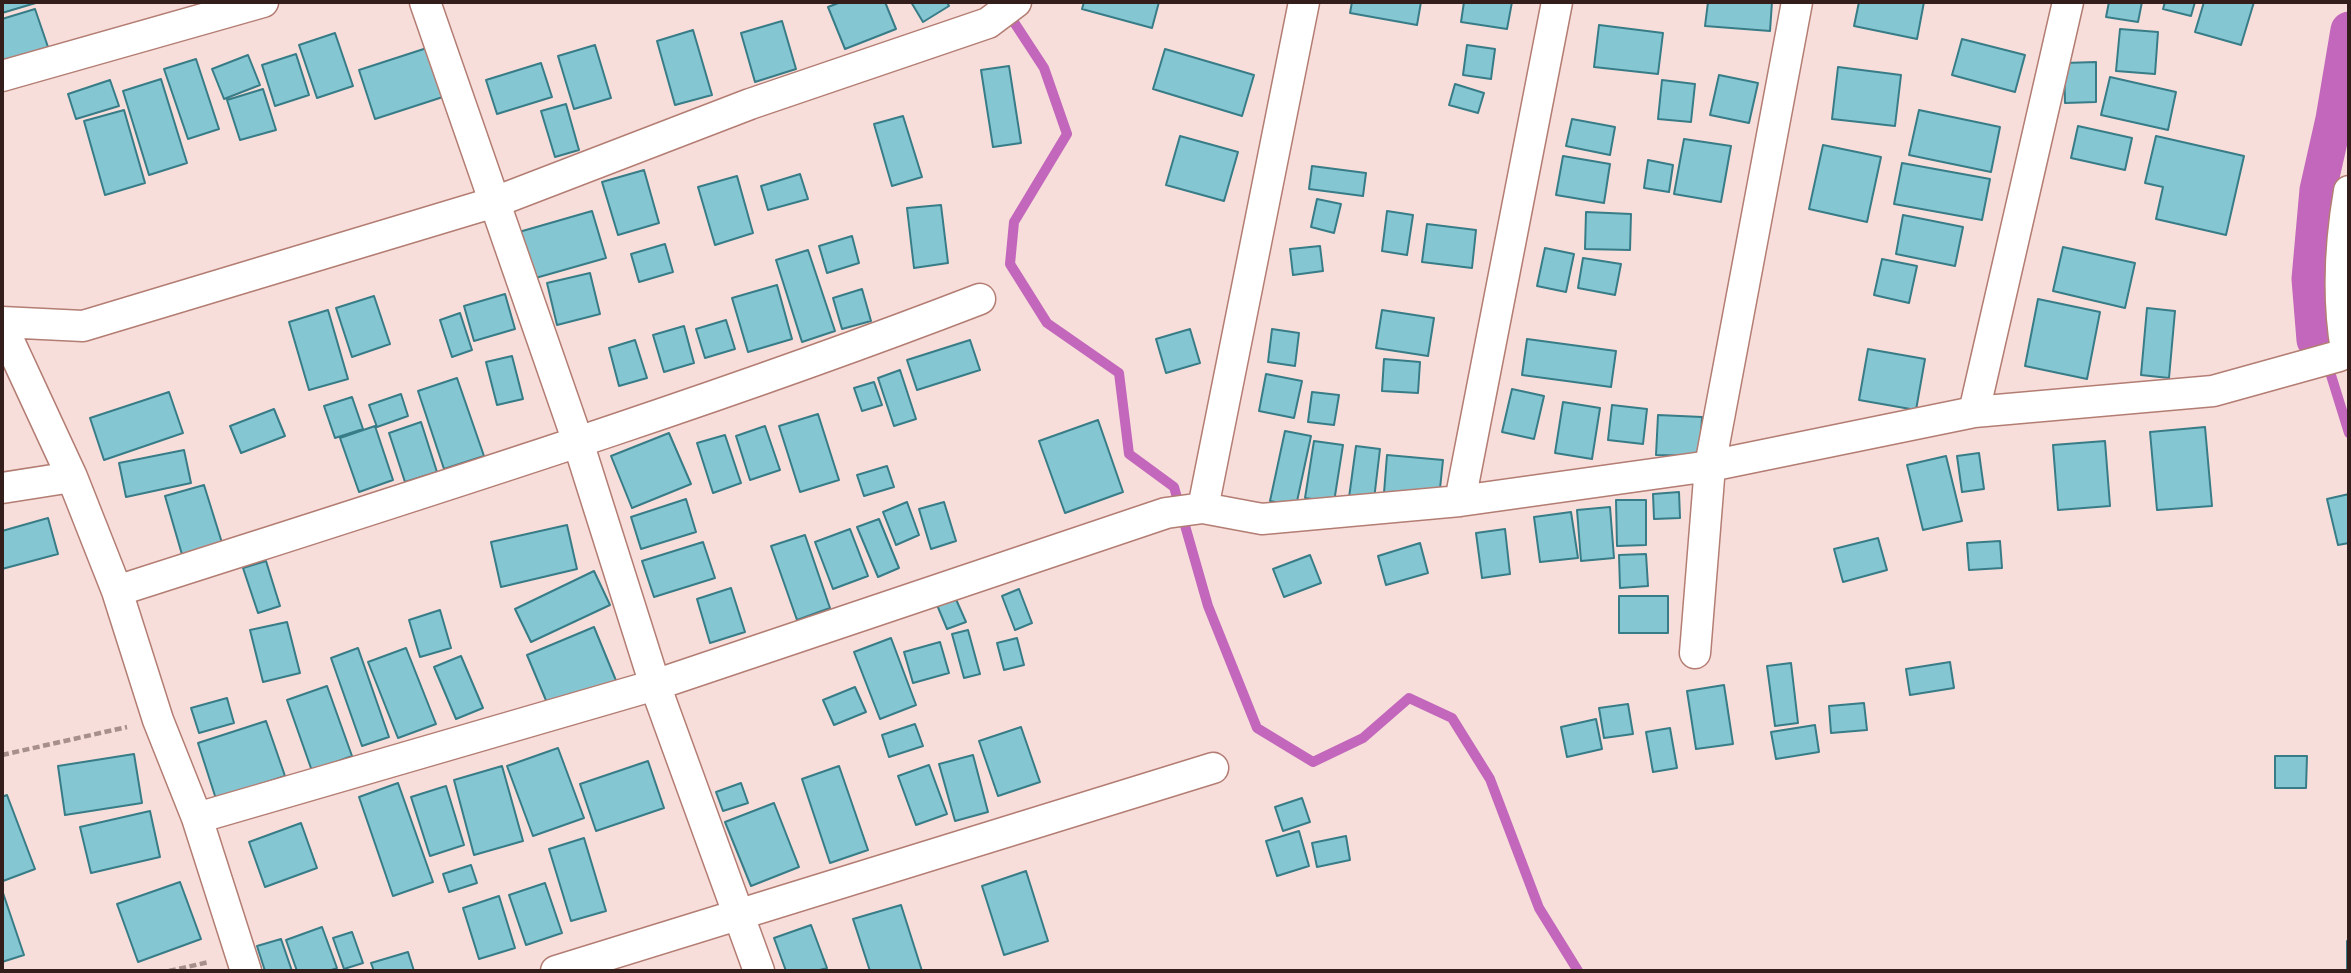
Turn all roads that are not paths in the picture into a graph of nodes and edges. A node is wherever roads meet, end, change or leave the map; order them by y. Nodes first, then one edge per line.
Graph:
1 (263, 2) edge
2 (425, 2) edge
3 (1016, 2) edge
4 (1304, 2) edge
5 (1557, 2) edge
6 (1797, 2) edge
7 (2068, 2) edge
8 (2, 76) edge
9 (2349, 191) edge
10 (495, 202) junction
11 (980, 299) dead end
12 (2, 324) edge
13 (1974, 412) junction
14 (578, 442) junction
15 (1710, 466) junction
16 (72, 477) junction
17 (2, 488) edge
18 (1460, 501) junction
19 (1203, 508) junction
20 (117, 591) junction
21 (1695, 653) dead end
22 (655, 685) junction
23 (1213, 768) dead end
24 (197, 818) junction
25 (738, 914) junction
26 (244, 963) edge
27 (556, 971) edge
28 (759, 971) edge

1 - 8 street
2 - 10 street
3 - 10 street
4 - 19 street
5 - 18 street
6 - 15 street
7 - 13 street
9 - 13 street
10 - 12 street
10 - 14 street
11 - 14 street
12 - 16 street
13 - 15 street
14 - 20 street
14 - 22 street
15 - 18 street
15 - 21 street
16 - 17 street
16 - 20 street
18 - 19 street
19 - 22 street
20 - 24 street
22 - 24 street
22 - 25 street
23 - 25 street
24 - 26 street
25 - 27 street
25 - 28 street

